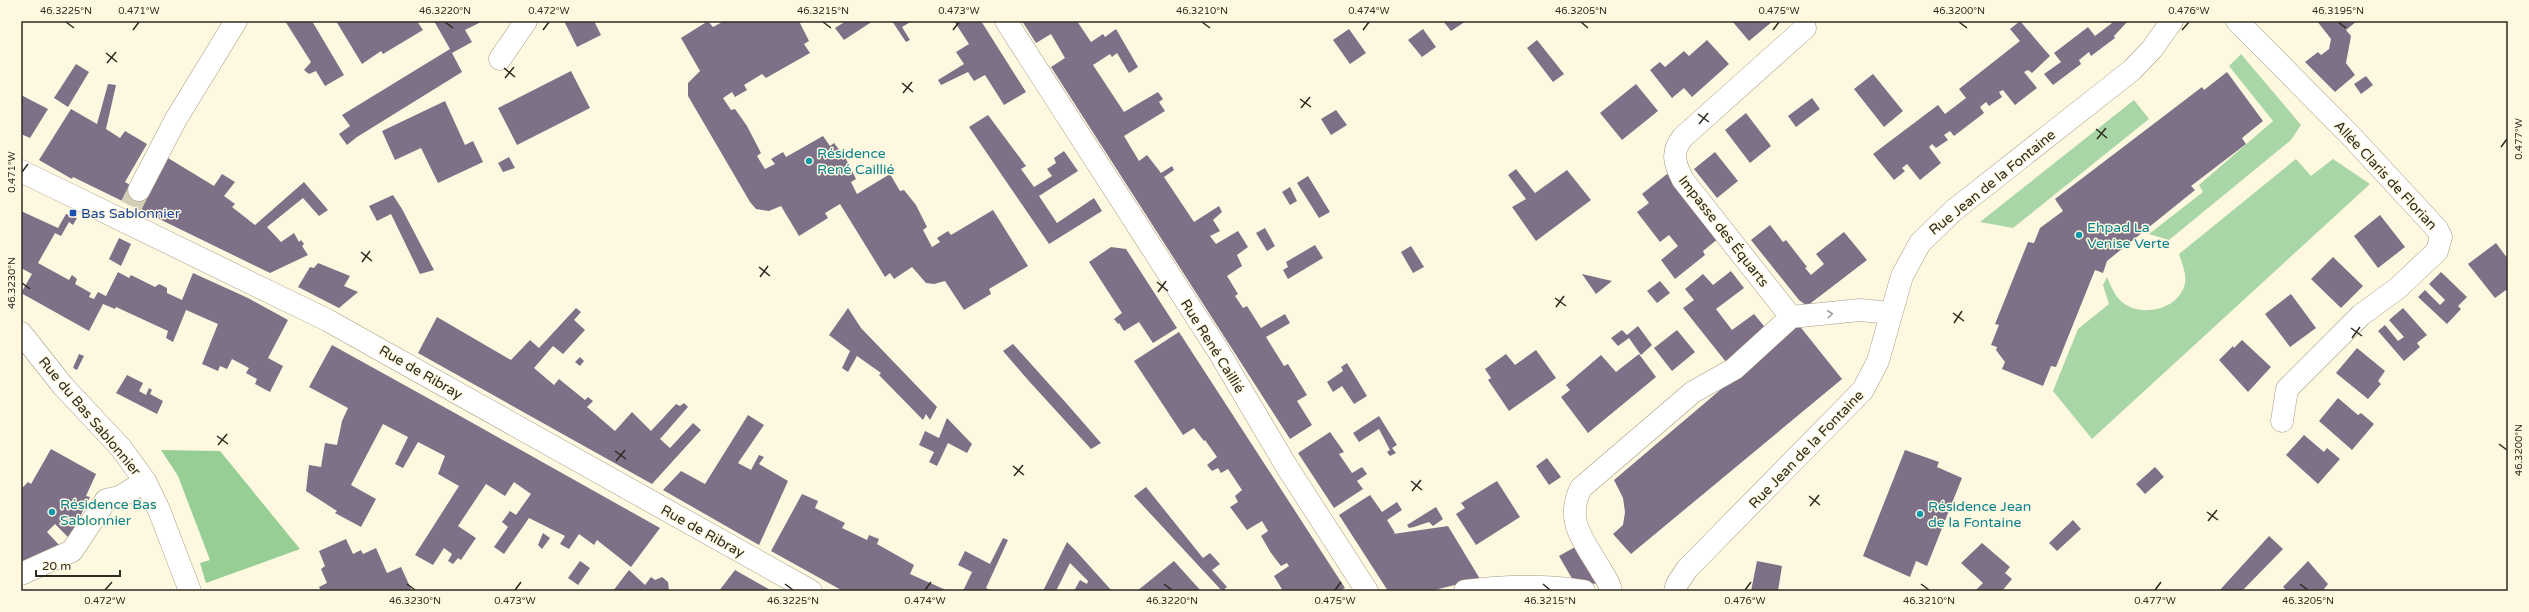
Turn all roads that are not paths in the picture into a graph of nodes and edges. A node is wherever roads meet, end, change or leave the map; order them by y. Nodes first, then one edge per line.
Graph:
1 (236, 21) edge
2 (526, 21) edge
3 (1006, 21) edge
4 (2172, 21) edge
5 (2237, 21) edge
6 (1805, 28) dead end
7 (500, 59) dead end
8 (21, 171) edge
9 (131, 205) junction
10 (1891, 313) junction
11 (1791, 317) junction
12 (21, 333) edge
13 (2282, 421) dead end
14 (145, 481) junction
15 (21, 574) edge
16 (190, 591) edge
17 (811, 591) edge
18 (1367, 591) edge
19 (1465, 591) edge
20 (1584, 591) edge
21 (1611, 591) edge
22 (1675, 591) edge

1 - 9 street
2 - 7 street
3 - 18 street, Rue René Caillié
4 - 10 street, Rue Jean de la Fontaine
5 - 13 street, Allée Claris de Florian
6 - 11 street, Impasse des Équarts
8 - 9 street, Rue de Ribray
9 - 17 street, Rue de Ribray
11 -> 10 street
10 - 22 street, Rue Jean de la Fontaine
11 - 21 street
12 - 14 street, Rue du Bas Sablonnier
14 - 15 street
14 - 16 street, Rue du Bas Sablonnier
19 - 20 street

